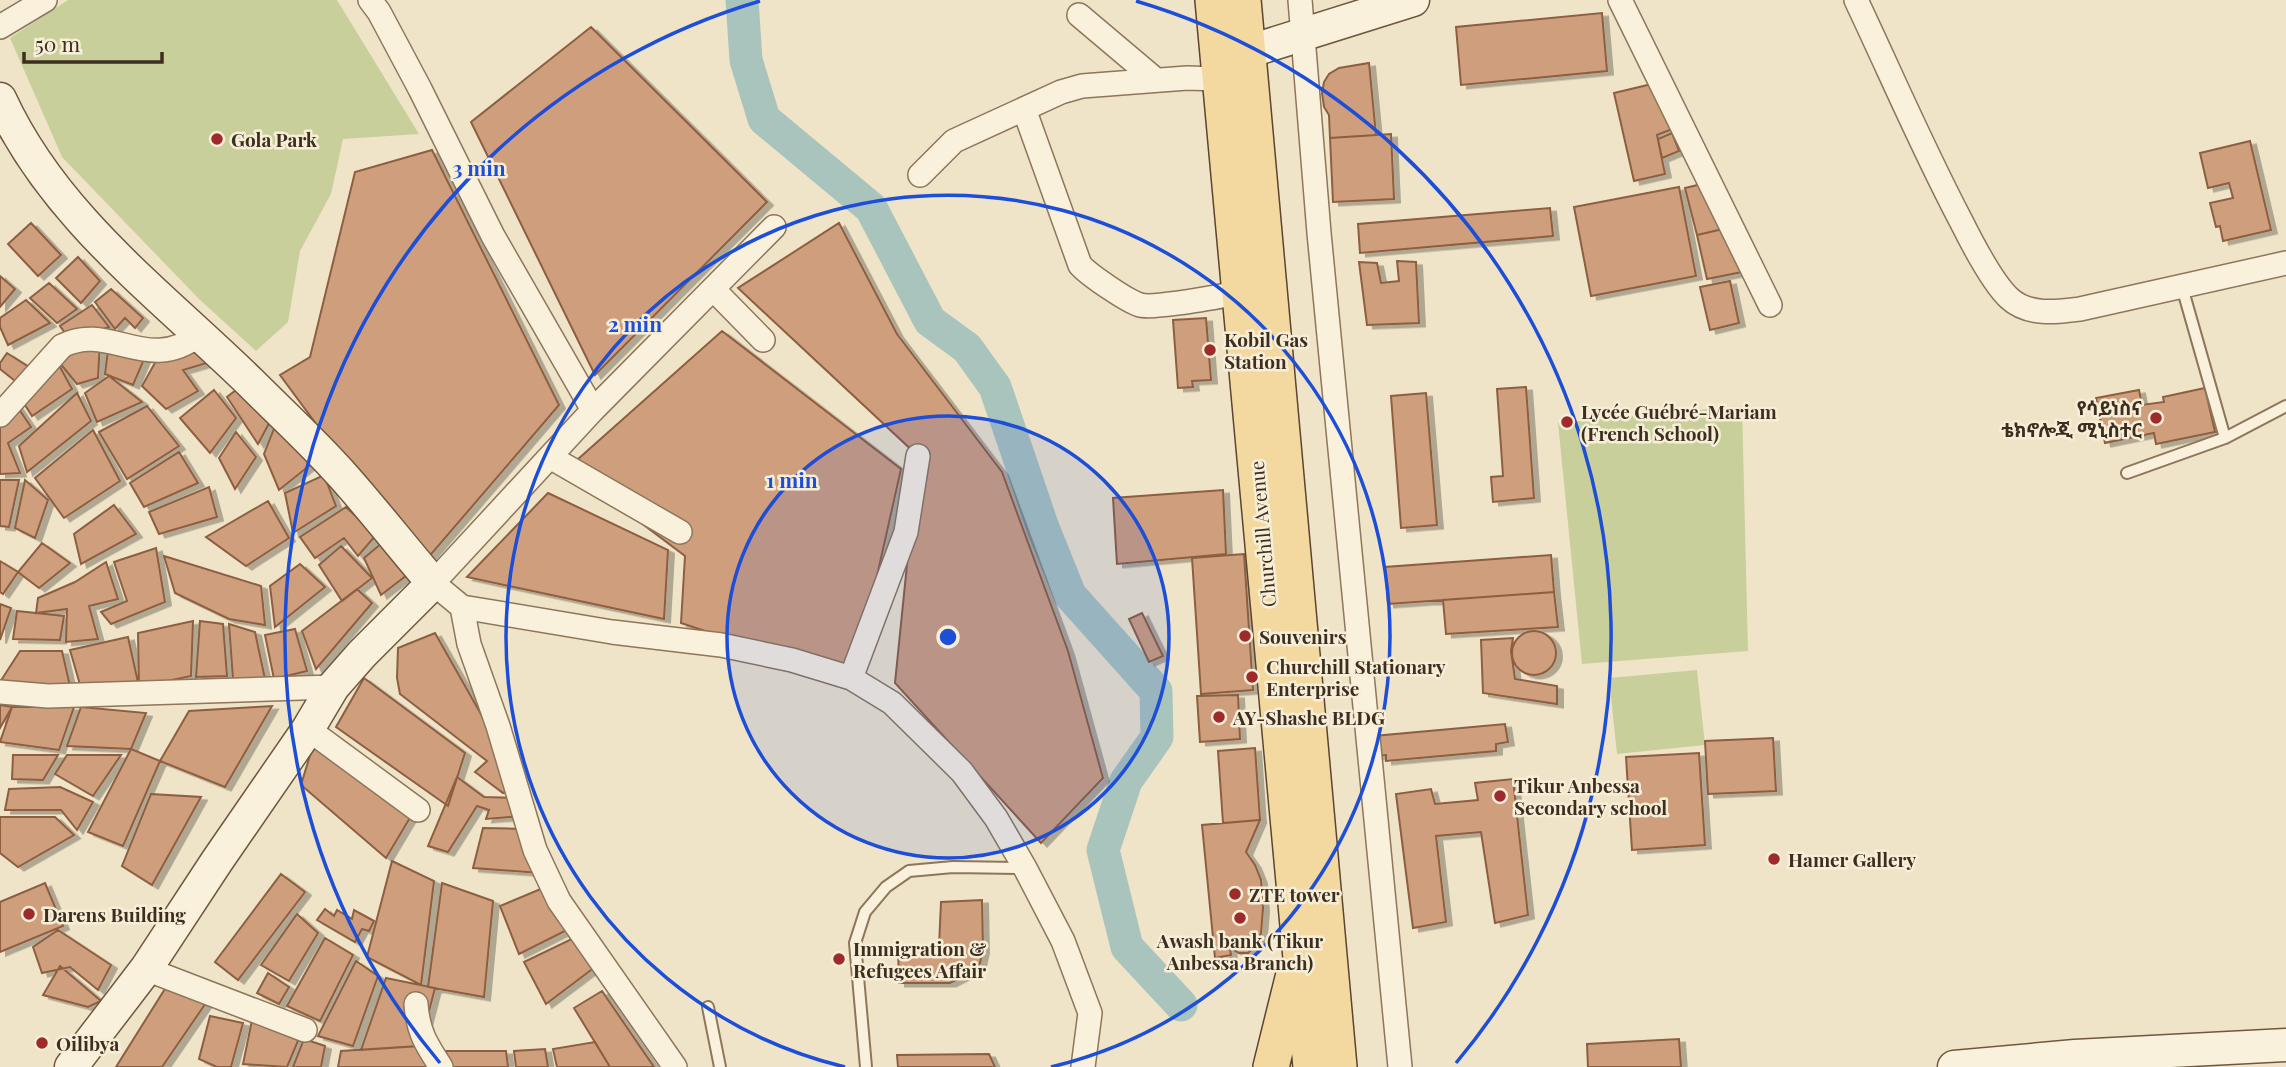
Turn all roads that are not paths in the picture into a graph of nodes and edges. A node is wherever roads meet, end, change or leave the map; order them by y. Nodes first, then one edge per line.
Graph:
1 (45, 0) edge
2 (1213, 0) edge
3 (1243, 0) edge
4 (1300, 0) edge
5 (1413, 0) edge
6 (1620, 0) edge
7 (1856, 0) edge
8 (376, 4) edge
9 (1079, 15) dead end
10 (0, 27) edge
11 (1303, 36) junction
12 (1247, 52) junction
13 (1219, 79) junction
14 (1156, 80) junction
15 (0, 99) edge
16 (1024, 109) junction
17 (920, 175) dead end
18 (774, 227) dead end
19 (2286, 263) edge
20 (2182, 286) junction
21 (713, 289) junction
22 (1240, 293) junction
23 (1770, 305) dead end
24 (200, 334) junction
25 (763, 340) dead end
26 (2286, 406) edge
27 (593, 410) junction
28 (0, 415) edge
29 (2225, 438) junction
30 (918, 456) dead end
31 (550, 457) junction
32 (2127, 473) dead end
33 (681, 532) dead end
34 (433, 583) junction
35 (462, 607) junction
36 (851, 678) junction
37 (333, 687) junction
38 (0, 692) edge
39 (308, 729) junction
40 (418, 810) dead end
41 (1025, 868) junction
42 (1300, 950) junction
43 (146, 969) junction
44 (416, 1004) dead end
45 (708, 1007) dead end
46 (305, 1030) dead end
47 (2286, 1045) edge
48 (1335, 1064) edge
49 (1995, 1065) edge
50 (71, 1067) edge
51 (441, 1067) edge
52 (675, 1067) edge
53 (720, 1067) edge
54 (866, 1067) edge
55 (1083, 1067) edge
56 (1271, 1067) edge
57 (1400, 1067) edge
58 (1954, 1067) edge

1 - 10 street
2 - 13 main road, Churchill Avenue
3 - 12 main road, Churchill Avenue
4 - 11 street
5 - 11 street
6 - 23 street
7 - 20 street
8 - 27 street
9 - 14 street
11 - 12 street
11 - 57 street
12 - 48 main road, Churchill Avenue
13 - 14 street
13 - 22 main road, Churchill Avenue
14 - 16 street
15 - 24 street
16 - 17 street
16 - 22 street
18 - 21 street
19 - 20 street
20 - 29 lane
21 - 25 street
21 - 27 street
22 - 42 main road, Churchill Avenue
24 - 28 street
24 - 34 street
26 - 29 lane
27 - 31 street
29 - 32 lane
30 - 36 street
31 - 33 street
31 - 34 street
34 - 35 street
34 - 37 street
35 - 36 street
35 - 52 street
36 - 41 street
37 - 38 street
37 - 39 street
39 - 40 street
39 - 43 street
41 - 54 lane
41 - 55 street
42 - 48 main road, Churchill Avenue
42 - 56 main road
43 - 46 street
43 - 50 street
44 - 51 street
45 - 53 lane
47 - 49 street
49 - 58 street

